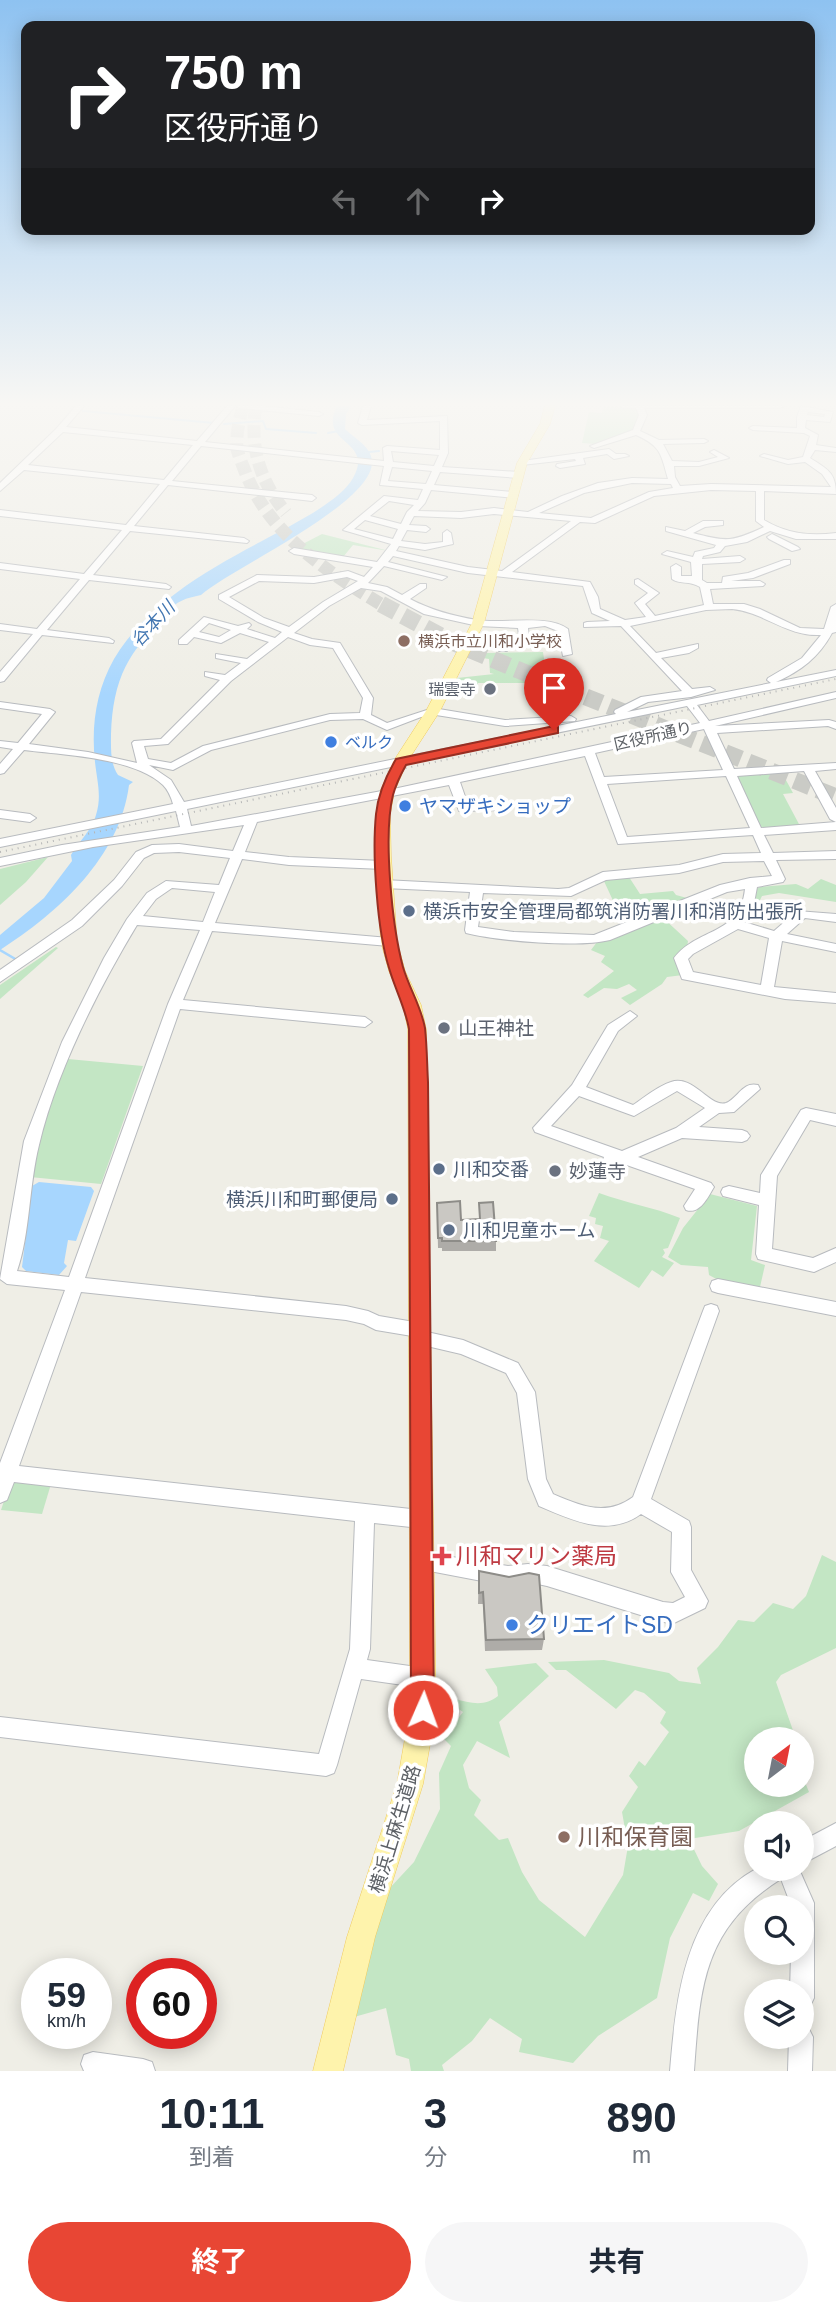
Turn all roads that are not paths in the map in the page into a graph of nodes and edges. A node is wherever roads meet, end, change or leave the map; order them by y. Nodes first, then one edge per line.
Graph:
1 (151, 503) edge
2 (381, 503) edge
3 (421, 503) edge
4 (512, 503) edge
5 (555, 503) edge
6 (635, 503) edge
7 (760, 503) edge
8 (509, 512) junction
9 (0, 513) edge
10 (412, 513) junction
11 (528, 515) junction
12 (364, 517) junction
13 (577, 521) junction
14 (720, 523) dead end
15 (130, 527) junction
16 (403, 527) junction
17 (669, 529) dead end
18 (426, 530) dead end
19 (765, 530) junction
20 (447, 533) dead end
21 (685, 534) junction
22 (836, 536) edge
23 (244, 541) dead end
24 (722, 544) junction
25 (393, 548) junction
26 (795, 549) dead end
27 (294, 551) dead end
28 (667, 554) dead end
29 (740, 559) dead end
30 (696, 561) junction
31 (787, 562) dead end
32 (380, 564) junction
33 (0, 566) edge
34 (676, 567) dead end
35 (499, 573) junction
36 (87, 577) junction
37 (442, 577) dead end
38 (638, 582) dead end
39 (364, 583) junction
40 (701, 583) junction
41 (760, 584) dead end
42 (424, 586) dead end
43 (727, 586) junction
44 (166, 587) dead end
45 (401, 600) junction
46 (836, 607) edge
47 (709, 608) junction
48 (528, 611) dead end
49 (258, 618) junction
50 (652, 620) junction
51 (478, 623) junction
52 (623, 623) junction
53 (528, 625) junction
54 (587, 625) dead end
55 (0, 627) edge
56 (241, 629) junction
57 (832, 630) edge
58 (40, 632) junction
59 (288, 632) junction
60 (193, 634) junction
61 (109, 641) dead end
62 (275, 641) junction
63 (183, 642) dead end
64 (694, 646) dead end
65 (503, 649) dead end
66 (567, 654) dead end
67 (220, 656) dead end
68 (656, 656) junction
69 (249, 662) junction
70 (836, 673) edge
71 (209, 674) dead end
72 (0, 678) edge
73 (228, 679) junction
74 (737, 689) junction
75 (836, 695) edge
76 (691, 699) junction
77 (0, 705) edge
78 (432, 713) junction
79 (365, 716) junction
80 (576, 722) junction
81 (836, 726) edge
82 (708, 727) junction
83 (0, 744) edge
84 (21, 747) junction
85 (589, 751) junction
86 (401, 762) junction
87 (146, 766) junction
88 (836, 766) edge
89 (808, 768) junction
90 (366, 769) junction
91 (0, 771) edge
92 (728, 772) junction
93 (456, 779) junction
94 (600, 781) junction
95 (391, 783) junction
96 (467, 793) dead end
97 (503, 806) dead end
98 (179, 807) junction
99 (0, 814) edge
100 (30, 818) dead end
101 (252, 820) junction
102 (836, 820) edge
103 (836, 825) edge
104 (187, 831) junction
105 (757, 831) junction
106 (0, 843) edge
107 (237, 855) junction
108 (836, 855) edge
109 (768, 856) junction
110 (0, 862) edge
111 (383, 865) junction
112 (750, 882) junction
113 (384, 884) junction
114 (223, 889) junction
115 (477, 889) junction
116 (836, 918) edge
117 (136, 920) junction
118 (736, 924) junction
119 (206, 927) junction
120 (776, 936) junction
121 (389, 942) junction
122 (836, 948) edge
123 (1, 976) edge
124 (767, 990) junction
125 (836, 998) edge
126 (176, 1004) junction
127 (630, 1016) dead end
128 (365, 1022) dead end
129 (577, 1089) junction
130 (753, 1089) dead end
131 (716, 1108) junction
132 (836, 1120) edge
133 (681, 1132) junction
134 (742, 1136) dead end
135 (618, 1155) junction
136 (607, 1173) dead end
137 (729, 1192) dead end
138 (767, 1200) junction
139 (692, 1206) dead end
140 (836, 1255) edge
141 (75, 1285) junction
142 (718, 1286) dead end
143 (836, 1309) edge
144 (711, 1311) dead end
145 (420, 1334) junction
146 (4, 1472) edge
147 (0, 1493) edge
148 (640, 1503) junction
149 (365, 1513) junction
150 (420, 1519) junction
151 (421, 1561) junction
152 (354, 1668) junction
153 (424, 1678) junction
154 (0, 1727) edge
155 (836, 1834) edge
156 (814, 1846) edge
157 (758, 1881) edge
158 (793, 1881) edge
159 (802, 1979) edge
160 (801, 2049) edge
161 (93, 2064) dead end
162 (143, 2071) edge
163 (328, 2071) edge
164 (682, 2071) edge
165 (800, 2071) edge

1 - 15 street
2 - 12 street
3 - 10 street
4 - 8 main road, 横浜上麻生道路
5 - 11 street
6 - 13 street
7 - 19 street
8 - 10 street
8 - 11 street
8 - 35 main road, 横浜上麻生道路
9 - 15 street
10 - 16 street
11 - 13 street
12 - 16 street
12 - 25 street
13 - 35 street
14 - 21 street
15 - 23 street
15 - 36 street
16 - 18 street
16 - 25 street
17 - 21 street
19 - 22 street
19 - 24 street
19 - 26 street
20 - 25 street
21 - 24 street
24 - 30 street
25 - 32 street
25 - 35 street
27 - 32 street
28 - 30 street
29 - 30 street
30 - 40 street
31 - 43 street
32 - 37 street
32 - 39 street
33 - 36 street
34 - 40 street
35 - 51 main road, 横浜上麻生道路
35 - 52 street
36 - 44 street
36 - 58 street
38 - 50 street
39 - 45 street
39 - 49 street
39 - 59 street
40 - 43 street
40 - 47 street
41 - 43 street
42 - 45 street
45 - 51 street
46 - 57 street
47 - 50 street
47 - 57 street
48 - 53 street
49 - 56 street
49 - 59 street
50 - 52 street
51 - 53 street
51 - 78 main road, 横浜上麻生道路
52 - 54 street
52 - 68 street
53 - 65 street
53 - 66 street
55 - 58 street
56 - 60 street
56 - 60 street
56 - 62 street
57 - 74 street
58 - 61 street
58 - 72 street
59 - 62 street
59 - 79 street
60 - 63 street
62 - 69 street
64 - 68 street
67 - 69 street
68 - 76 street
69 - 73 street
70 - 74 street, 区役所通り
71 - 73 street
73 - 87 street
74 - 76 street, 区役所通り
75 - 82 street, 区役所通り
76 - 80 street, 区役所通り
76 - 82 street
77 - 84 street
78 - 79 street
78 - 80 street
78 - 86 main road, 横浜上麻生道路
79 - 87 street
80 - 86 street, 区役所通り
81 - 82 street
82 - 85 street, 区役所通り
82 - 92 street
83 - 84 street
84 - 87 street
84 - 91 street
85 - 93 street, 区役所通り
85 - 94 street
86 - 90 street, 区役所通り
86 - 95 main road, 横浜上麻生道路
87 - 98 street
88 - 89 street
89 - 92 street
89 - 102 street
90 - 95 street
90 - 98 street, 区役所通り
92 - 94 street
92 - 105 street
93 - 95 street, 区役所通り
93 - 96 street
93 - 97 street
94 - 105 street
95 - 101 street, 区役所通り
95 - 111 main road, 横浜上麻生道路
98 - 104 street
98 - 106 street, 区役所通り
99 - 100 street
101 - 104 street, 区役所通り
101 - 107 street
103 - 105 street
104 - 110 street, 区役所通り
105 - 109 street
107 - 111 street
107 - 114 street
107 - 123 street
108 - 109 street
109 - 112 street
109 - 115 street
111 - 113 main road, 横浜上麻生道路
112 - 115 street
112 - 118 street
113 - 115 street
113 - 121 main road, 横浜上麻生道路
114 - 117 street
114 - 119 street
116 - 120 street
117 - 119 street
117 - 141 street
118 - 120 street
118 - 124 street
119 - 121 street
119 - 126 street
120 - 122 street
120 - 124 street
121 - 145 main road, 横浜上麻生道路
124 - 125 street
126 - 128 street
126 - 141 street
127 - 129 street
129 - 131 street
129 - 135 street
130 - 131 street
131 - 133 street
132 - 138 street
133 - 134 street
133 - 135 street
135 - 136 street
135 - 139 street
137 - 138 street
138 - 140 street
141 - 145 street
141 - 146 street
142 - 143 street
144 - 148 street
145 - 148 street
145 - 150 main road, 横浜上麻生道路
146 - 147 street
146 - 149 street
148 - 151 street
149 - 150 street
149 - 152 street
150 - 151 main road, 横浜上麻生道路
151 - 153 main road, 横浜上麻生道路
152 - 153 street
152 - 154 street
153 - 163 main road, 横浜上麻生道路
155 - 156 street
157 - 164 street
158 - 159 street
160 - 165 street
161 - 162 street

